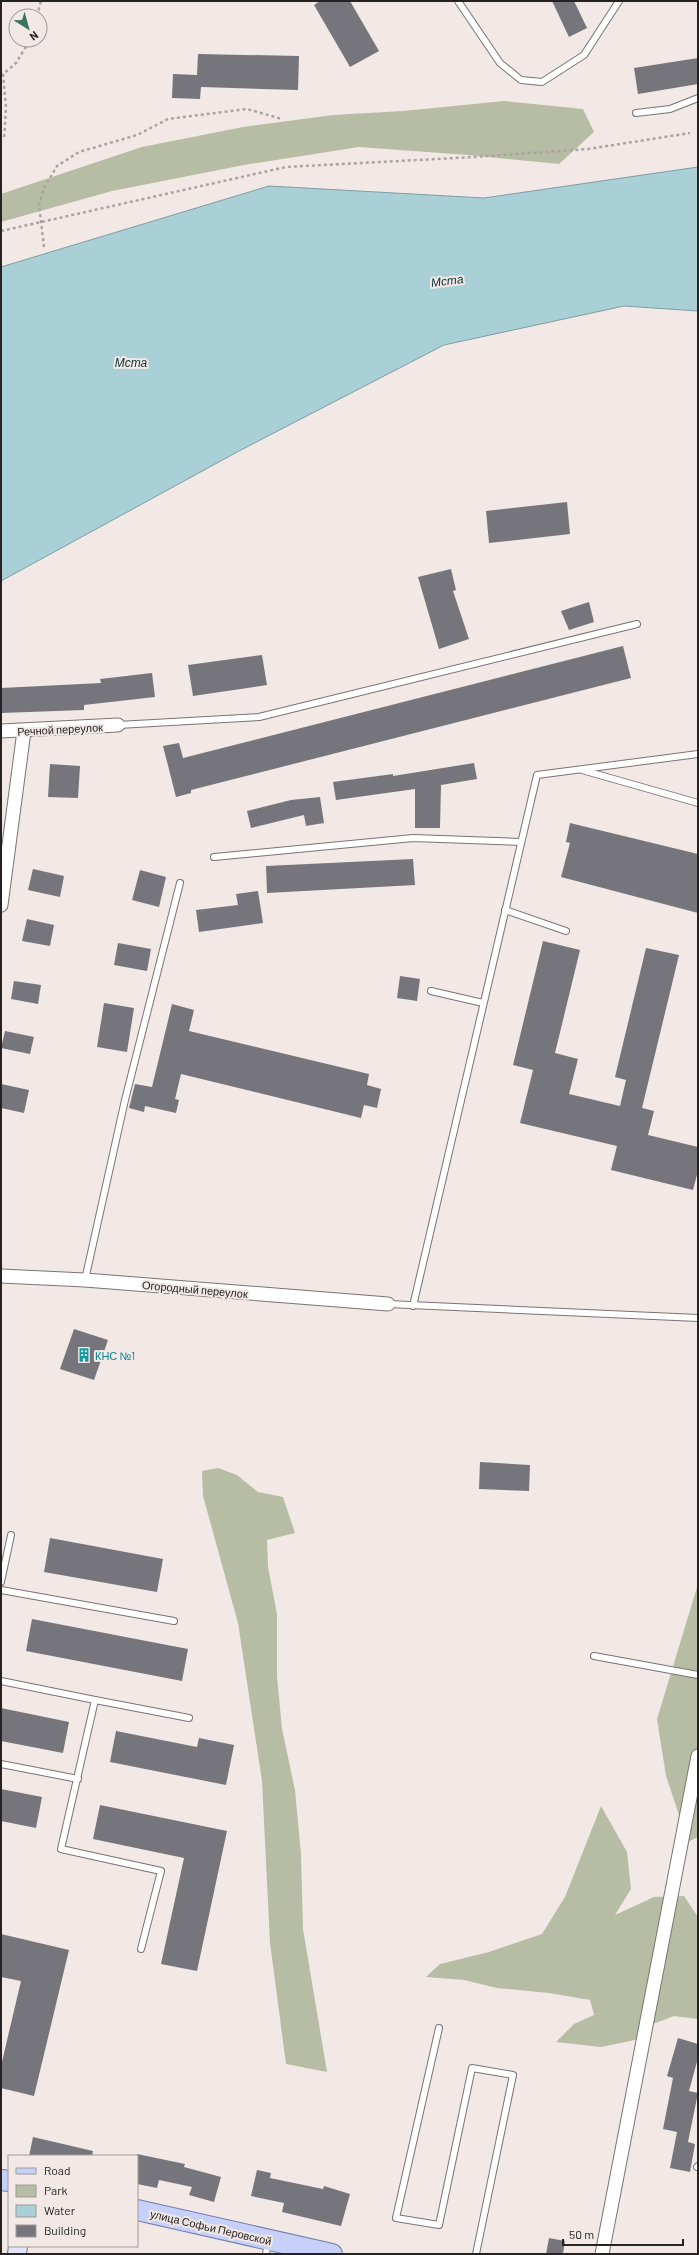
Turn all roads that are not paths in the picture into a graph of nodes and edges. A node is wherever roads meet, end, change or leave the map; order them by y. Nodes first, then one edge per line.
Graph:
1 (458, 1) edge
2 (619, 1) edge
3 (698, 98) edge
4 (636, 113) dead end
5 (637, 624) dead end
6 (118, 725) joint
7 (1, 731) edge
8 (24, 731) junction
9 (698, 754) edge
10 (579, 769) junction
11 (698, 803) edge
12 (521, 842) junction
13 (214, 857) dead end
14 (180, 883) dead end
15 (1, 905) edge
16 (505, 910) junction
17 (566, 931) dead end
18 (431, 991) dead end
19 (483, 1003) junction
20 (1, 1276) edge
21 (85, 1280) junction
22 (388, 1304) joint
23 (413, 1306) junction
24 (698, 1318) edge
25 (11, 1535) dead end
26 (1, 1582) edge
27 (1, 1590) edge
28 (174, 1621) dead end
29 (594, 1656) dead end
30 (698, 1675) edge
31 (1, 1681) edge
32 (95, 1700) junction
33 (189, 1718) dead end
34 (698, 1756) edge
35 (1, 1764) edge
36 (78, 1779) junction
37 (141, 1949) dead end
38 (439, 2028) dead end
39 (138, 2210) edge
40 (267, 2247) edge
41 (332, 2254) edge
42 (476, 2254) edge
43 (602, 2254) edge

1 - 2 lane
3 - 4 lane
5 - 6 lane
6 - 8 street, Речной переулок
7 - 8 street, Речной переулок
8 - 15 street
9 - 10 lane
10 - 11 lane
10 - 12 lane
12 - 13 lane
12 - 16 lane
14 - 21 lane
16 - 17 lane
16 - 19 lane
18 - 19 lane
19 - 23 lane
20 - 21 street, Огородный переулок
21 - 22 street, Огородный переулок
22 - 23 lane
23 - 24 lane
25 - 26 lane
27 - 28 lane
29 - 30 lane
31 - 32 lane
32 - 33 lane
32 - 36 lane
34 - 43 street
35 - 36 lane
36 - 37 lane
38 - 42 lane
39 - 40 main road, улица Софьи Перовской
40 - 41 main road, улица Софьи Перовской

